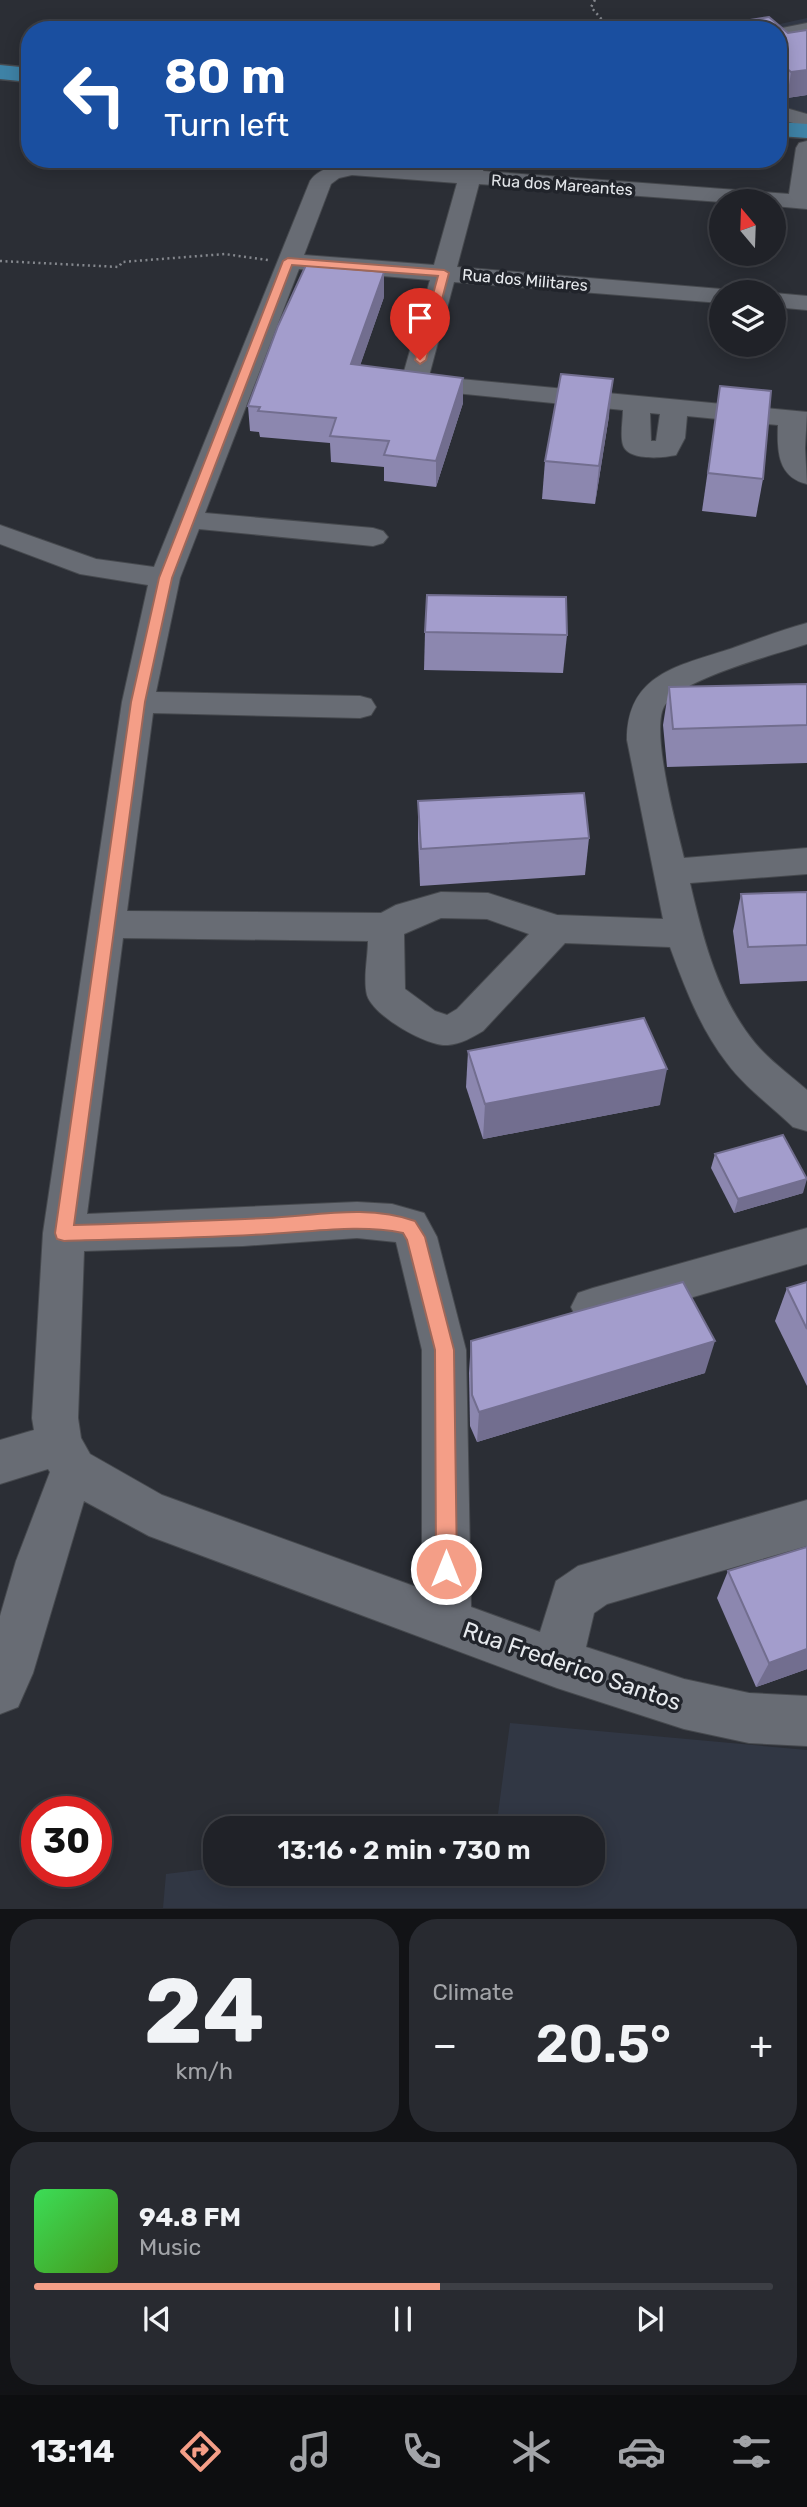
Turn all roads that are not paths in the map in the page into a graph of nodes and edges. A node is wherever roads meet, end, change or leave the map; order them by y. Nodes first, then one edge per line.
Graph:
1 (807, 29) edge
2 (787, 33) edge
3 (0, 70) edge
4 (21, 71) edge
5 (787, 115) edge
6 (787, 122) edge
7 (807, 123) edge
8 (787, 129) edge
9 (807, 131) edge
10 (787, 144) edge
11 (807, 147) edge
12 (473, 169) edge
13 (803, 201) edge
14 (288, 262) junction
15 (444, 273) junction
16 (709, 295) edge
17 (786, 301) edge
18 (807, 303) edge
19 (636, 404) junction
20 (674, 408) junction
21 (800, 420) edge
22 (807, 476) edge
23 (190, 520) junction
24 (0, 534) edge
25 (373, 537) dead end
26 (165, 578) junction
27 (807, 634) edge
28 (138, 702) junction
29 (360, 707) dead end
30 (807, 861) edge
31 (671, 872) junction
32 (106, 924) junction
33 (386, 927) junction
34 (556, 929) junction
35 (683, 934) junction
36 (807, 1115) edge
37 (64, 1233) junction
38 (807, 1246) edge
39 (552, 1319) edge
40 (67, 1457) junction
41 (0, 1462) edge
42 (807, 1523) edge
43 (447, 1623) junction
44 (557, 1663) junction
45 (0, 1689) edge
46 (807, 1721) edge

1 - 2 street
3 - 4 main road
5 - 7 street
6 - 7 main road
8 - 9 main road
10 - 11 street
11 - 13 street
12 - 13 street, Rua dos Mareantes
12 - 14 street, Rua dos Mareantes
12 - 15 street
14 - 15 street, Rua dos Militares
14 - 23 street
15 - 16 street, Rua dos Militares
15 - 19 street
17 - 18 street
19 - 20 street
19 - 20 street
20 - 21 street
21 - 22 street
23 - 25 street
23 - 26 street
24 - 26 street
26 - 28 street
27 - 31 street
28 - 29 street
28 - 32 street
30 - 31 street
31 - 35 street
32 - 33 street
32 - 37 street
33 - 34 street
33 - 34 street
34 - 35 street
35 - 36 street
37 - 40 street
37 - 43 street
38 - 39 street
40 - 41 street
40 - 43 street, Rua Frederico Santos
40 - 45 street
42 - 44 street
43 - 44 street, Rua Frederico Santos
44 - 46 street, Rua Frederico Santos

